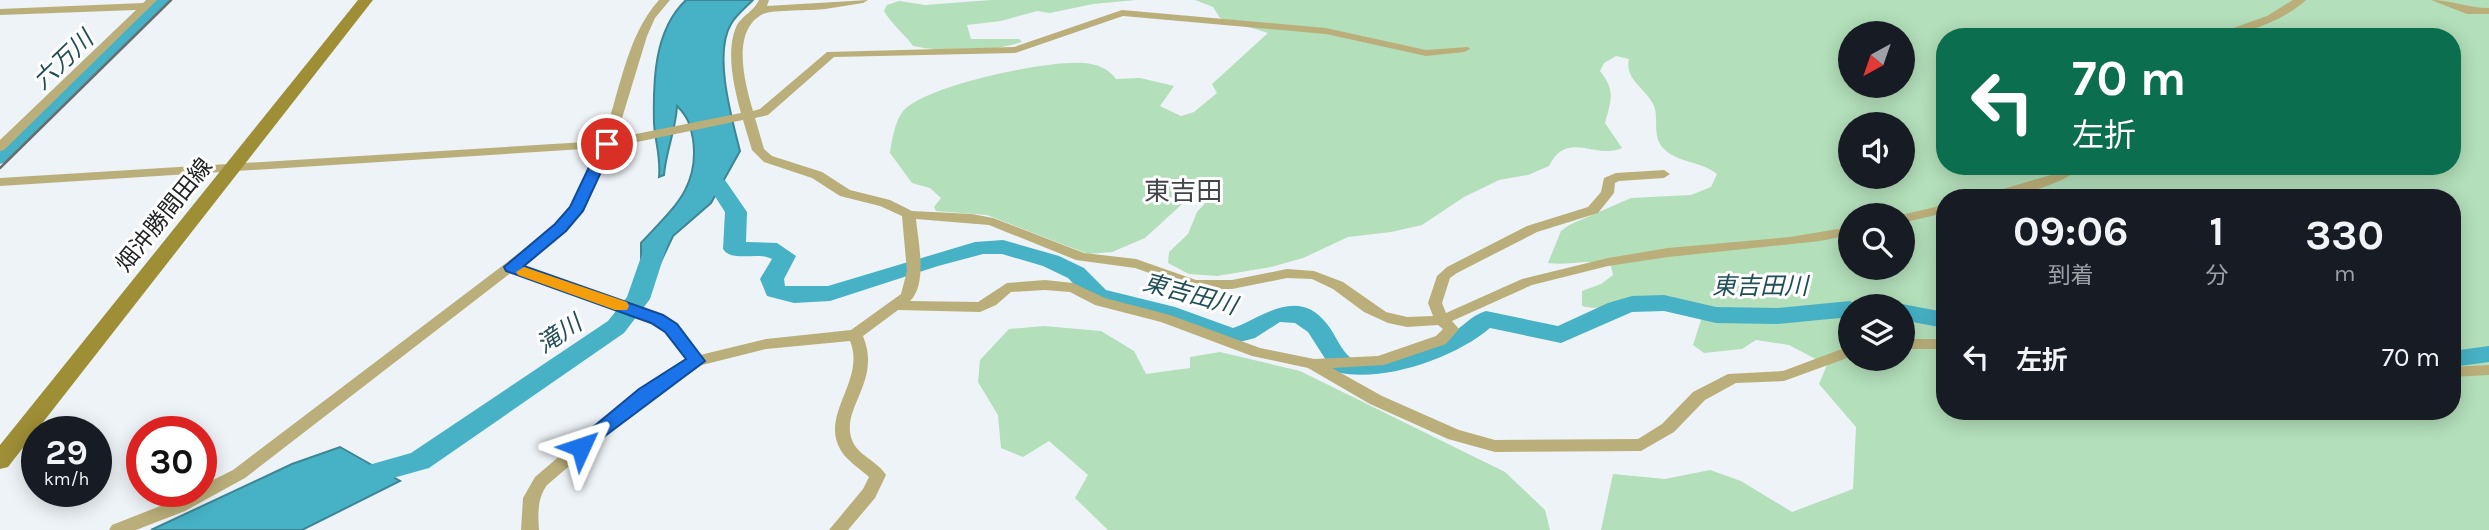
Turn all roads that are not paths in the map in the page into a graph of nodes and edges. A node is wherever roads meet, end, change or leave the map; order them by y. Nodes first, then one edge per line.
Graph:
1 (11, 0) edge
2 (366, 0) edge
3 (665, 0) edge
4 (863, 0) edge
5 (2301, 0) edge
6 (2436, 0) edge
7 (148, 3) edge
8 (762, 5) edge
9 (0, 10) edge
10 (2489, 11) edge
11 (2240, 28) edge
12 (1464, 49) dead end
13 (749, 117) junction
14 (607, 144) junction
15 (0, 147) edge
16 (234, 168) junction
17 (1664, 174) dead end
18 (2064, 175) edge
19 (0, 182) edge
20 (2018, 189) edge
21 (1936, 211) edge
22 (909, 214) junction
23 (1915, 216) edge
24 (1838, 233) edge
25 (512, 267) junction
26 (899, 306) junction
27 (1442, 320) junction
28 (855, 335) junction
29 (1915, 344) edge
30 (1936, 344) edge
31 (1838, 356) edge
32 (697, 361) junction
33 (1312, 364) junction
34 (2489, 370) edge
35 (2461, 372) edge
36 (0, 461) edge
37 (118, 530) edge
38 (530, 530) edge
39 (838, 530) edge

1 - 9 street
2 - 16 main road, 畑沖勝間田線
3 - 14 street
4 - 8 street
5 - 11 street
6 - 10 street
7 - 9 street
7 - 15 street
8 - 13 street
12 - 13 street
13 - 14 street
13 - 22 street
14 - 16 street
14 - 25 street
16 - 19 street
16 - 36 main road, 畑沖勝間田線
17 - 27 street
18 - 20 street
21 - 23 street
22 - 26 street
22 - 27 street
24 - 27 street
25 - 32 street
25 - 37 street
26 - 28 street
26 - 33 street
27 - 33 street
28 - 32 street
28 - 39 street
29 - 30 street
31 - 33 street
32 - 38 street
34 - 35 street

